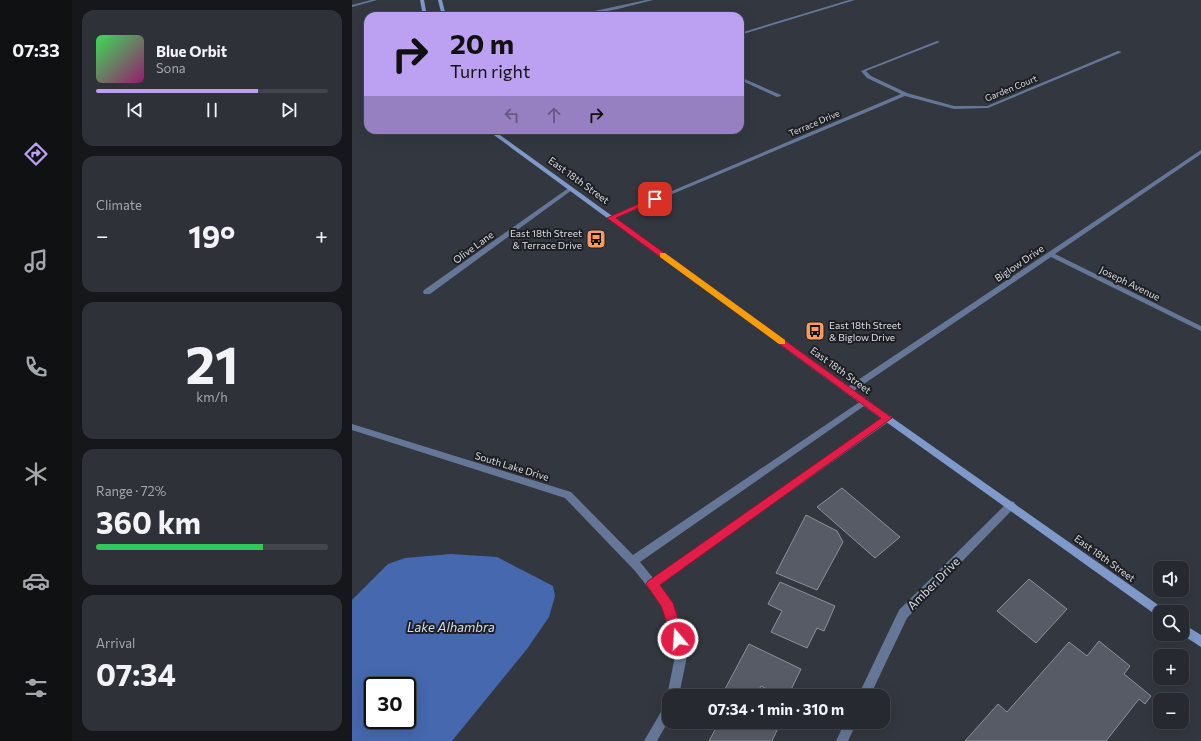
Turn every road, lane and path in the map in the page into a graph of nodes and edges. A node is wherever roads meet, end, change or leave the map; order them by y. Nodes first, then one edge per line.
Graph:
1 (375, 0) edge
2 (422, 0) edge
3 (440, 0) edge
4 (651, 0) edge
5 (853, 0) edge
6 (352, 6) edge
7 (424, 12) edge
8 (443, 12) edge
9 (596, 12) edge
10 (744, 33) edge
11 (938, 42) dead end
12 (1120, 52) dead end
13 (744, 80) edge
14 (905, 94) junction
15 (779, 96) dead end
16 (495, 134) edge
17 (1201, 152) edge
18 (570, 189) junction
19 (611, 218) junction
20 (1050, 254) junction
21 (427, 292) dead end
22 (1201, 329) edge
23 (849, 390) junction
24 (864, 402) junction
25 (888, 418) junction
26 (352, 427) edge
27 (1011, 505) junction
28 (636, 564) junction
29 (652, 584) junction
30 (1153, 607) edge
31 (1189, 633) edge
32 (1201, 642) edge
33 (674, 689) edge
34 (867, 689) edge
35 (662, 720) edge
36 (848, 729) edge
37 (650, 741) edge
38 (842, 741) edge

1 - 6 street
2 - 7 main road
3 - 8 main road
4 - 9 street
5 - 10 street
11 - 14 street
12 - 14 street, Garden Court
13 - 15 street
14 - 19 street, Terrace Drive
16 - 18 main road, East 18th Street
17 - 20 street, Biglow Drive
18 - 19 main road, East 18th Street
18 - 21 street, Olive Lane
19 - 23 main road, East 18th Street
20 - 22 street, Joseph Avenue
20 - 23 street, Biglow Drive
23 - 24 main road, East 18th Street
24 - 25 main road, East 18th Street
24 - 28 street
25 - 27 main road, East 18th Street
25 - 29 street
26 - 28 street, South Lake Drive
27 - 30 main road, East 18th Street
27 - 34 street, Amber Drive
28 - 29 street, South Lake Drive
29 - 33 street, South Lake Drive
31 - 32 main road
35 - 37 street
36 - 38 street

